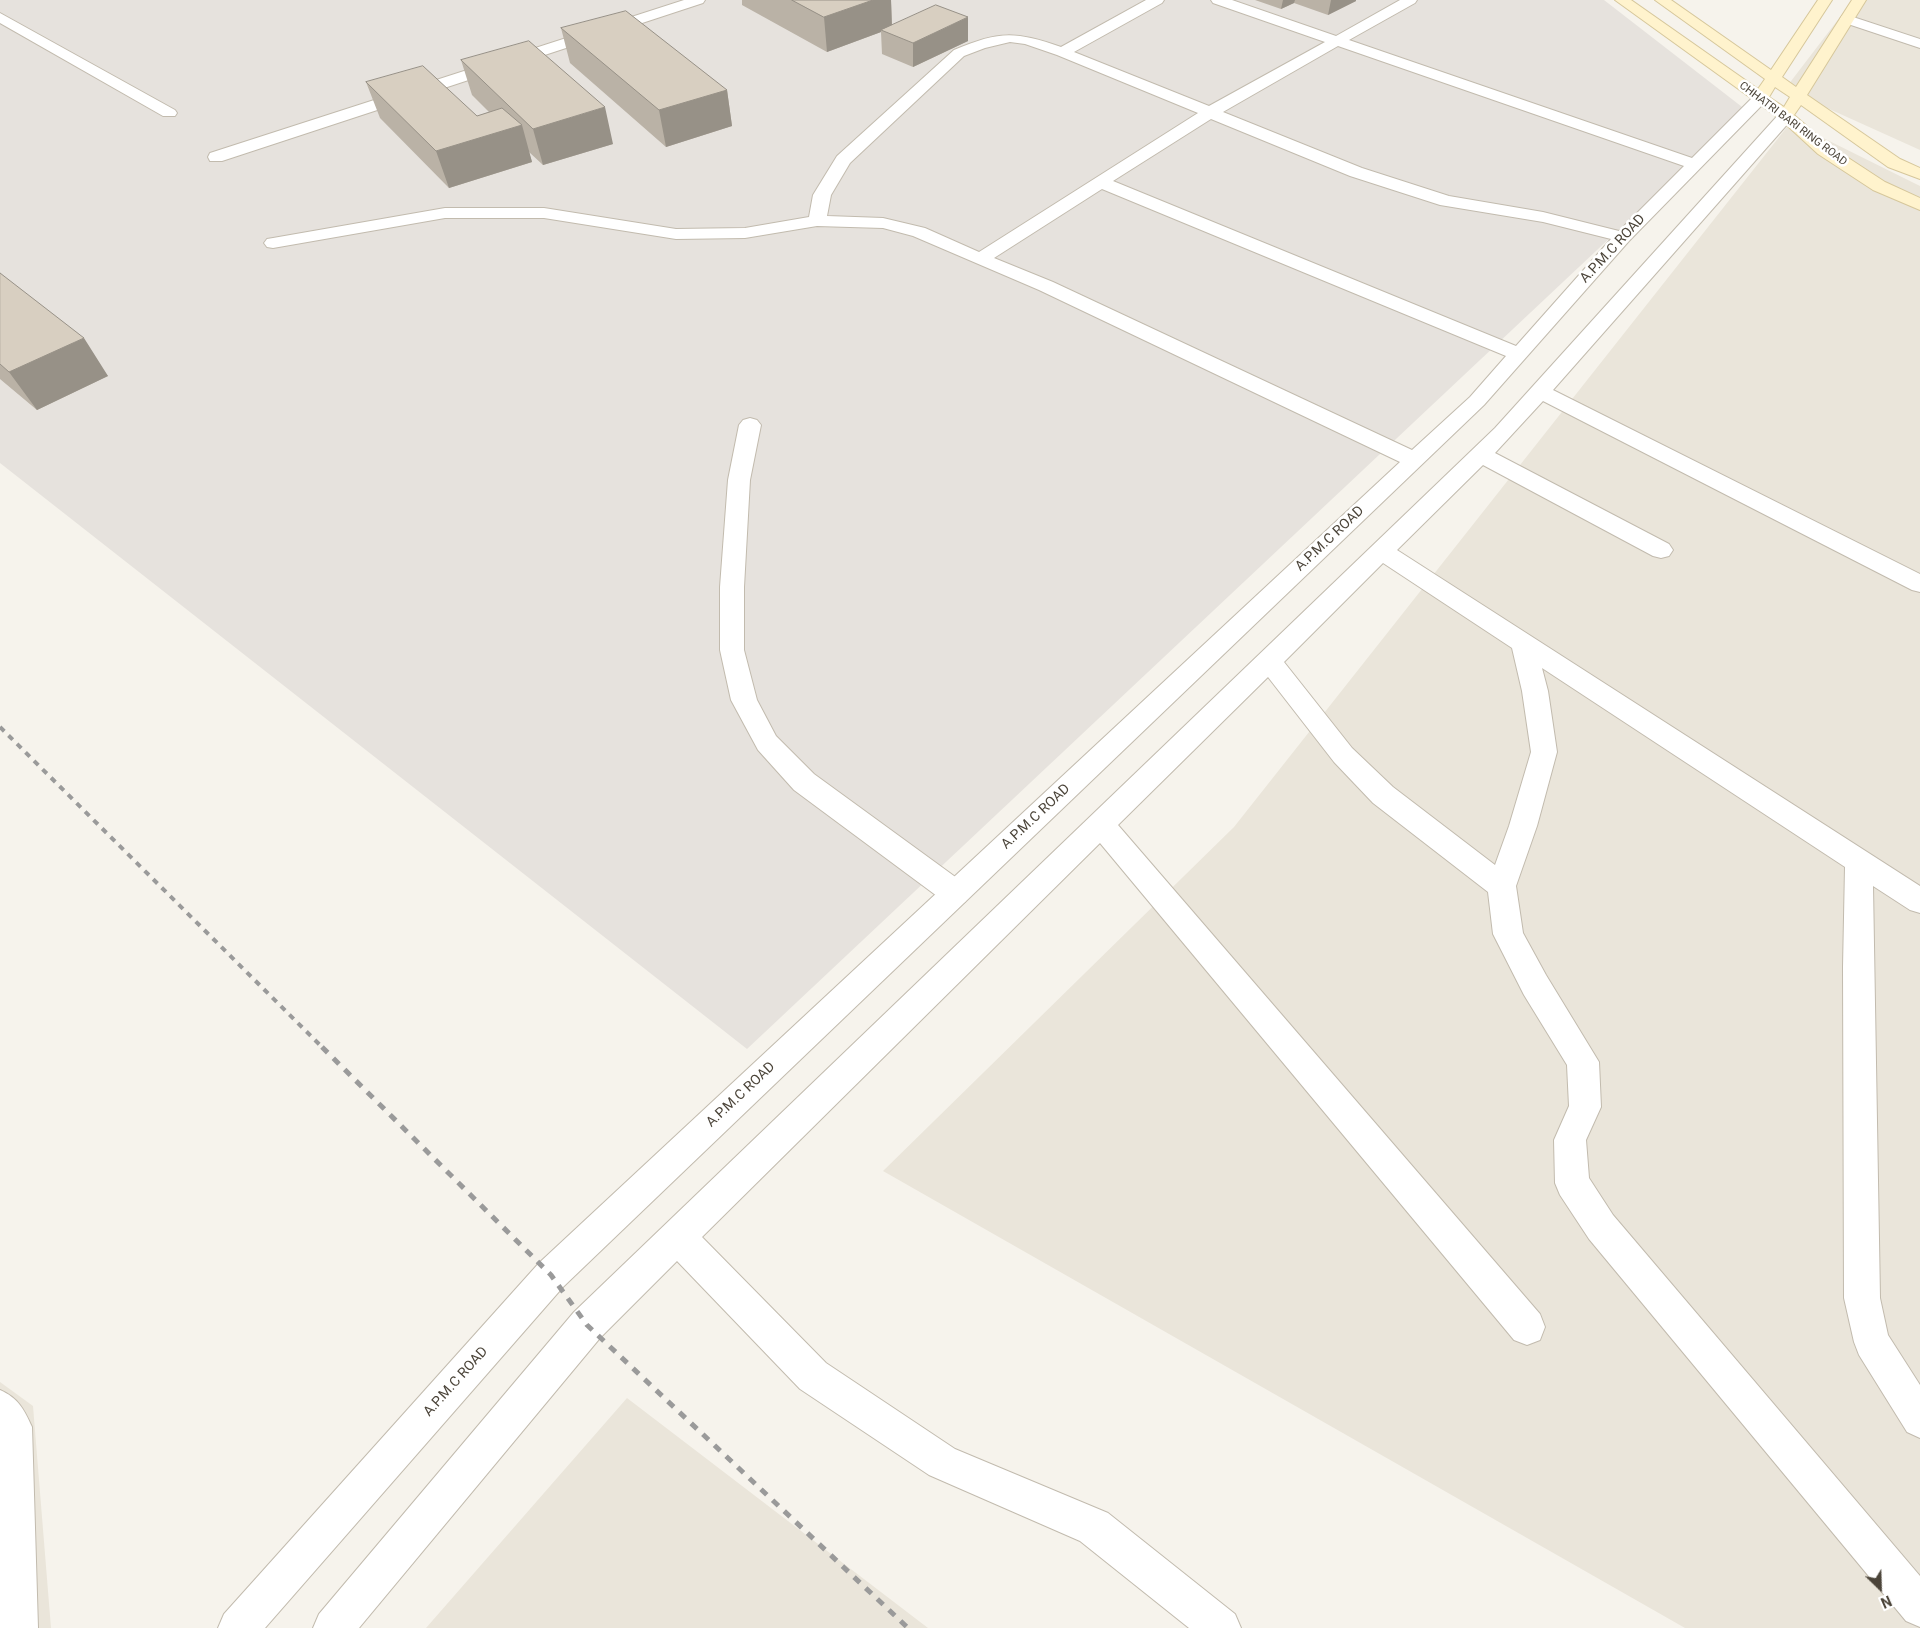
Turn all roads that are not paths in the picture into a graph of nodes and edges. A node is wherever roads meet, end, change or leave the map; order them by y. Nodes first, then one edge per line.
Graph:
1 (698, 0) edge
2 (1157, 0) edge
3 (1218, 0) edge
4 (1410, 0) edge
5 (1622, 0) edge
6 (1662, 0) edge
7 (1825, 0) edge
8 (1859, 0) edge
9 (0, 17) edge
10 (1847, 19) junction
11 (1337, 41) junction
12 (1920, 44) edge
13 (1062, 52) junction
14 (1767, 88) junction
15 (1793, 106) junction
16 (169, 113) dead end
17 (1209, 113) junction
18 (216, 157) dead end
19 (1695, 164) junction
20 (1920, 174) edge
21 (1102, 183) junction
22 (1920, 204) edge
23 (816, 222) junction
24 (1623, 237) junction
25 (273, 243) dead end
26 (980, 259) junction
27 (1519, 354) junction
28 (1540, 391) junction
29 (750, 424) dead end
30 (1481, 454) junction
31 (1414, 460) junction
32 (1661, 550) dead end
33 (1382, 551) junction
34 (1920, 584) edge
35 (1523, 642) junction
36 (1269, 661) junction
37 (1101, 825) junction
38 (1859, 863) junction
39 (1502, 886) junction
40 (955, 893) junction
41 (1920, 901) edge
42 (678, 1237) junction
43 (1527, 1327) dead end
44 (0, 1409) edge
45 (1920, 1419) edge
46 (1920, 1607) edge
47 (18, 1628) edge
48 (238, 1628) edge
49 (333, 1628) edge
50 (1221, 1628) edge

1 - 18 street
2 - 13 street
3 - 11 street
4 - 11 street
5 - 14 main road, CHHATRI BARI RING ROAD
6 - 14 main road
7 - 14 main road, A.P.M.C ROAD
8 - 10 main road
9 - 16 street
10 - 12 street
10 - 15 main road
11 - 17 street
11 - 19 street
13 - 17 street
13 - 23 street
14 - 15 main road, CHHATRI BARI RING ROAD
14 - 15 main road
14 - 19 street, A.P.M.C ROAD
15 - 20 main road
15 - 22 main road, CHHATRI BARI RING ROAD
15 - 28 street
17 - 21 street
17 - 24 street
19 - 24 street, A.P.M.C ROAD
21 - 26 street
21 - 27 street
23 - 25 street
23 - 26 street
24 - 27 street, A.P.M.C ROAD
26 - 31 street
27 - 31 street, A.P.M.C ROAD
28 - 30 street
28 - 34 street
29 - 40 street
30 - 32 street
30 - 33 street
31 - 40 street, A.P.M.C ROAD
33 - 35 street
33 - 36 street
35 - 38 street
35 - 39 street
36 - 37 street
36 - 39 street
37 - 42 street
37 - 43 street
38 - 41 street
38 - 45 street
39 - 46 street
40 - 48 street, A.P.M.C ROAD
42 - 49 street
42 - 50 street
44 - 47 street

